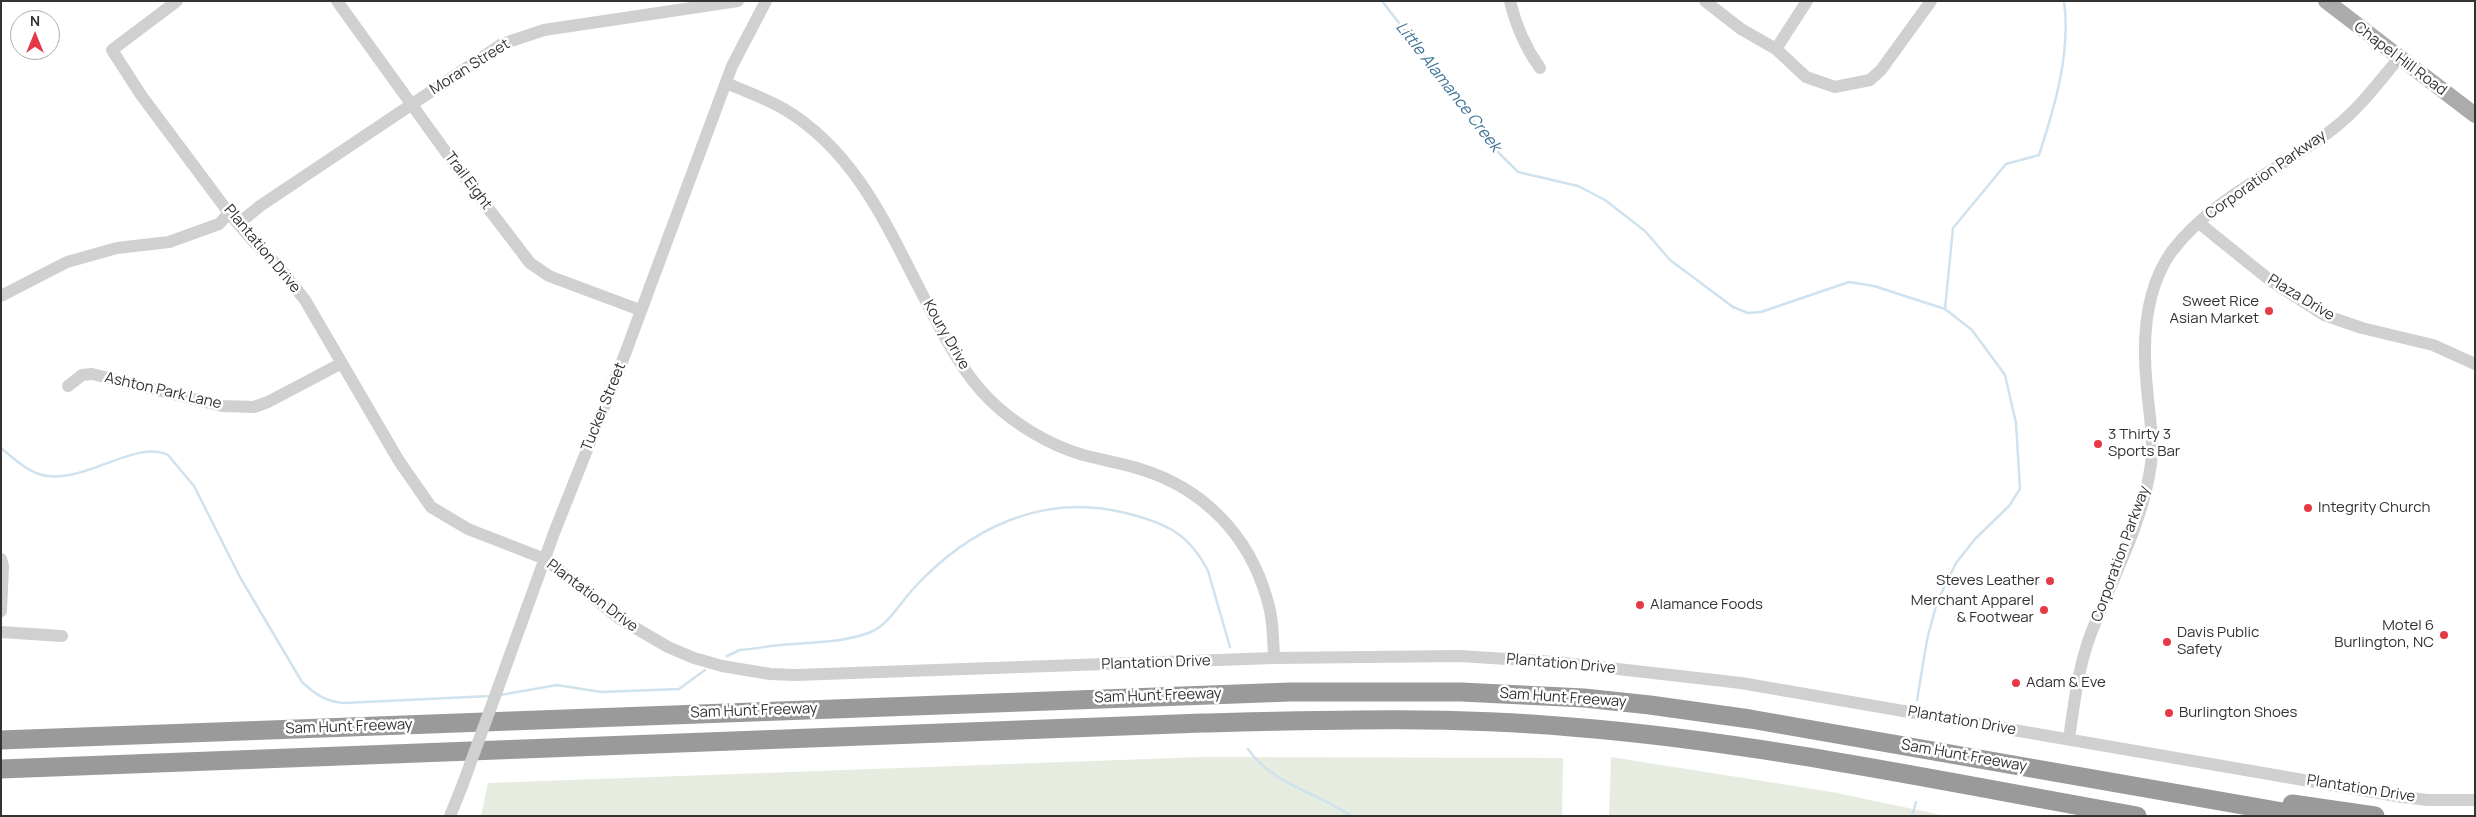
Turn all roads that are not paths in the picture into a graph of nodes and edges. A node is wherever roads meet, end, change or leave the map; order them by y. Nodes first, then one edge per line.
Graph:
1 (178, 1) edge
2 (337, 1) edge
3 (738, 1) edge
4 (766, 1) edge
5 (1510, 1) edge
6 (1705, 1) edge
7 (1807, 1) edge
8 (1931, 1) edge
9 (2326, 1) edge
10 (1776, 50) junction
11 (2399, 58) junction
12 (1540, 68) dead end
13 (726, 83) junction
14 (410, 105) junction
15 (2475, 115) edge
16 (229, 213) junction
17 (2199, 223) junction
18 (238, 224) junction
19 (1, 296) edge
20 (640, 310) junction
21 (342, 363) junction
22 (2475, 364) edge
23 (68, 386) dead end
24 (1, 559) edge
25 (545, 559) junction
26 (1, 611) edge
27 (1, 632) edge
28 (62, 636) dead end
29 (1274, 658) junction
30 (2069, 739) junction
31 (1, 740) edge
32 (1987, 760) junction
33 (1, 769) edge
34 (2475, 800) edge
35 (2055, 802) junction
36 (450, 816) edge
37 (2115, 816) edge
38 (2137, 816) edge
39 (2306, 816) edge
40 (2375, 816) edge

1 - 16 street, Plantation Drive
2 - 14 street, Trail Eight
3 - 14 street, Moran Street
4 - 13 street, Tucker Street
5 - 12 street
6 - 10 street
7 - 10 street
8 - 10 street
9 - 11 main road, Chapel Hill Road
11 - 15 main road, Chapel Hill Road
11 - 17 street, Corporation Parkway
13 - 20 street, Tucker Street
13 - 29 street, Koury Drive
14 - 18 street, Moran Street
14 - 20 street, Trail Eight
16 - 18 street, Plantation Drive
16 - 19 street
17 - 22 street, Plaza Drive
17 - 30 street, Corporation Parkway
18 - 21 street, Plantation Drive
20 - 25 street, Tucker Street
21 - 23 street, Ashton Park Lane
21 - 25 street, Plantation Drive
24 - 26 street
25 - 29 street, Plantation Drive
25 - 36 street, Tucker Street, bridge
27 - 28 street
29 - 30 street, Plantation Drive
30 - 34 street, Plantation Drive
31 - 32 highway, Sam Hunt Freeway
32 - 39 highway, Sam Hunt Freeway
32 - 40 highway
33 - 35 highway, Sam Hunt Freeway
35 - 37 highway
35 - 38 highway, Sam Hunt Freeway

